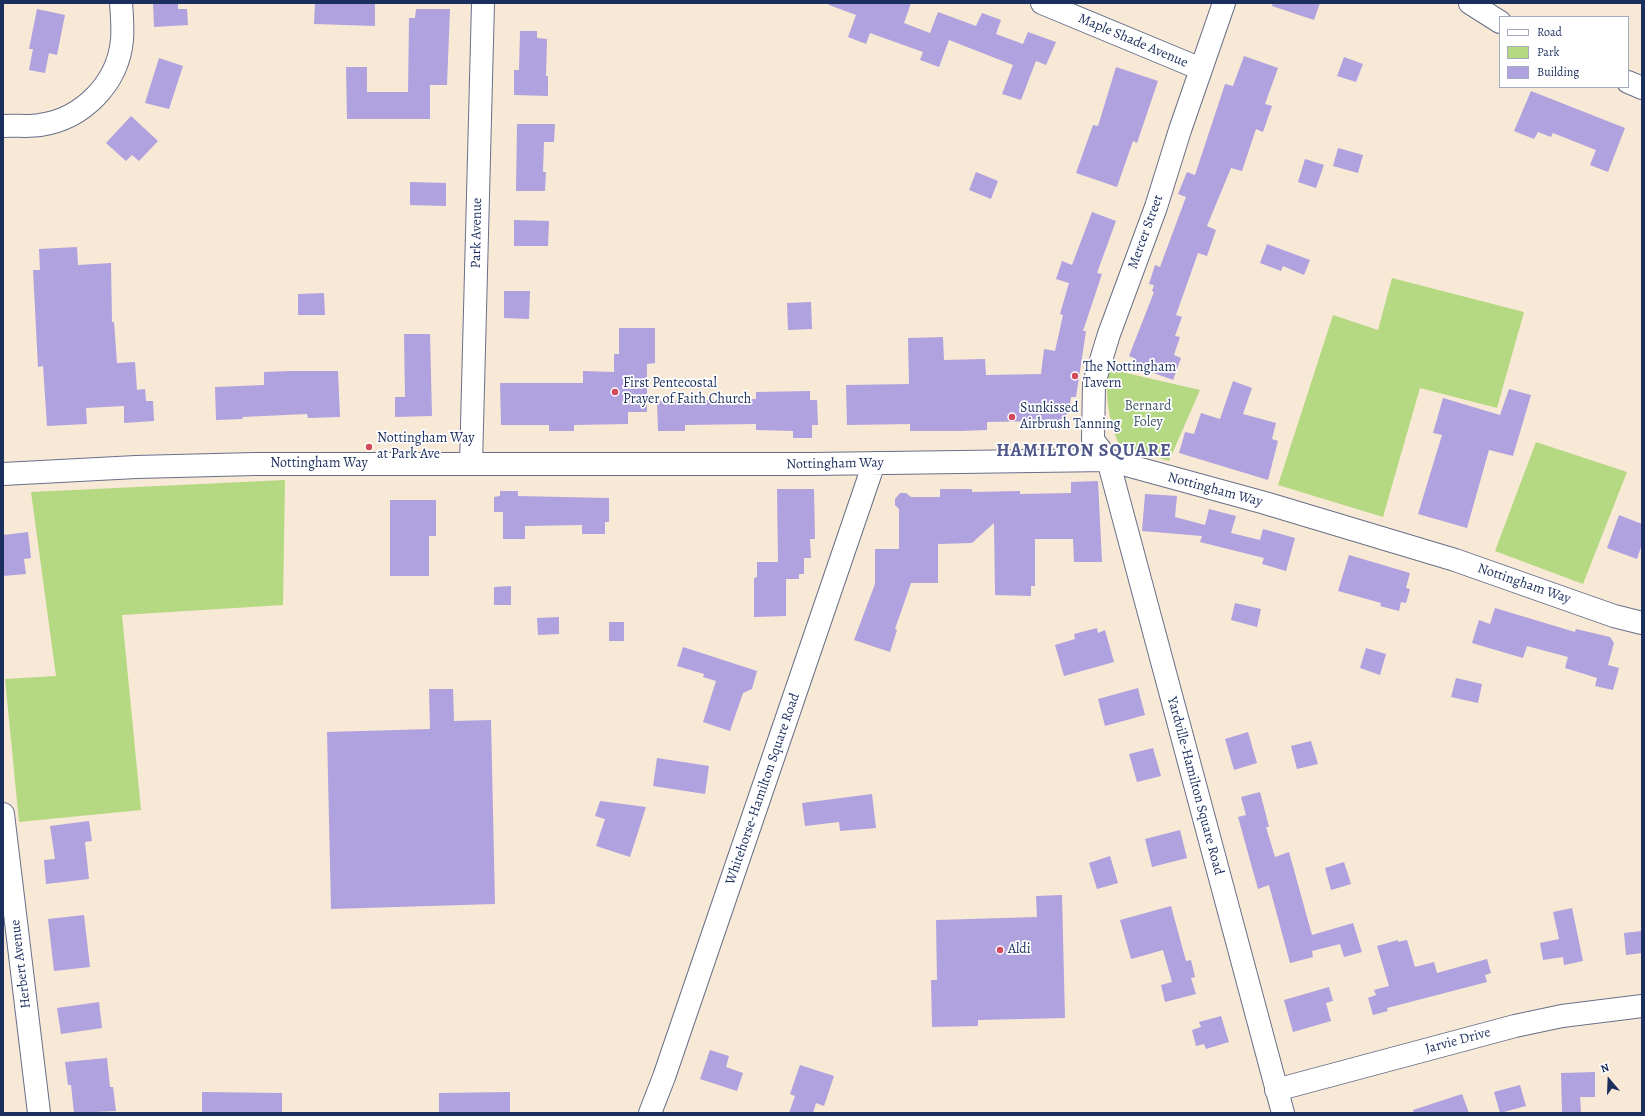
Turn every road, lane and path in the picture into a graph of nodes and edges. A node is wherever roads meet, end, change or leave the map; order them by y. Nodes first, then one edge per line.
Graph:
1 (121, 3) edge
2 (483, 3) edge
3 (1042, 3) edge
4 (1224, 3) edge
5 (1470, 3) edge
6 (1499, 21) edge
7 (1201, 69) junction
8 (1629, 82) edge
9 (1642, 88) edge
10 (3, 126) edge
11 (1108, 460) junction
12 (471, 464) junction
13 (874, 464) junction
14 (3, 474) edge
15 (1642, 622) edge
16 (3, 814) edge
17 (1642, 1006) edge
18 (1276, 1090) junction
19 (39, 1113) edge
20 (650, 1113) edge
21 (1283, 1113) edge

1 - 10 street
2 - 12 street, Park Avenue
3 - 7 street, Maple Shade Avenue
4 - 7 street, Mercer Street
5 - 6 street
7 - 11 street, Mercer Street
8 - 9 street
11 - 13 street, Nottingham Way
11 - 15 street, Nottingham Way
11 - 18 street, Yardville-Hamilton Square Road
12 - 13 street, Nottingham Way
12 - 14 street, Nottingham Way
13 - 20 street, Whitehorse-Hamilton Square Road
16 - 19 street, Herbert Avenue
17 - 18 street, Jarvie Drive
18 - 21 street, Yardville-Hamilton Square Road

